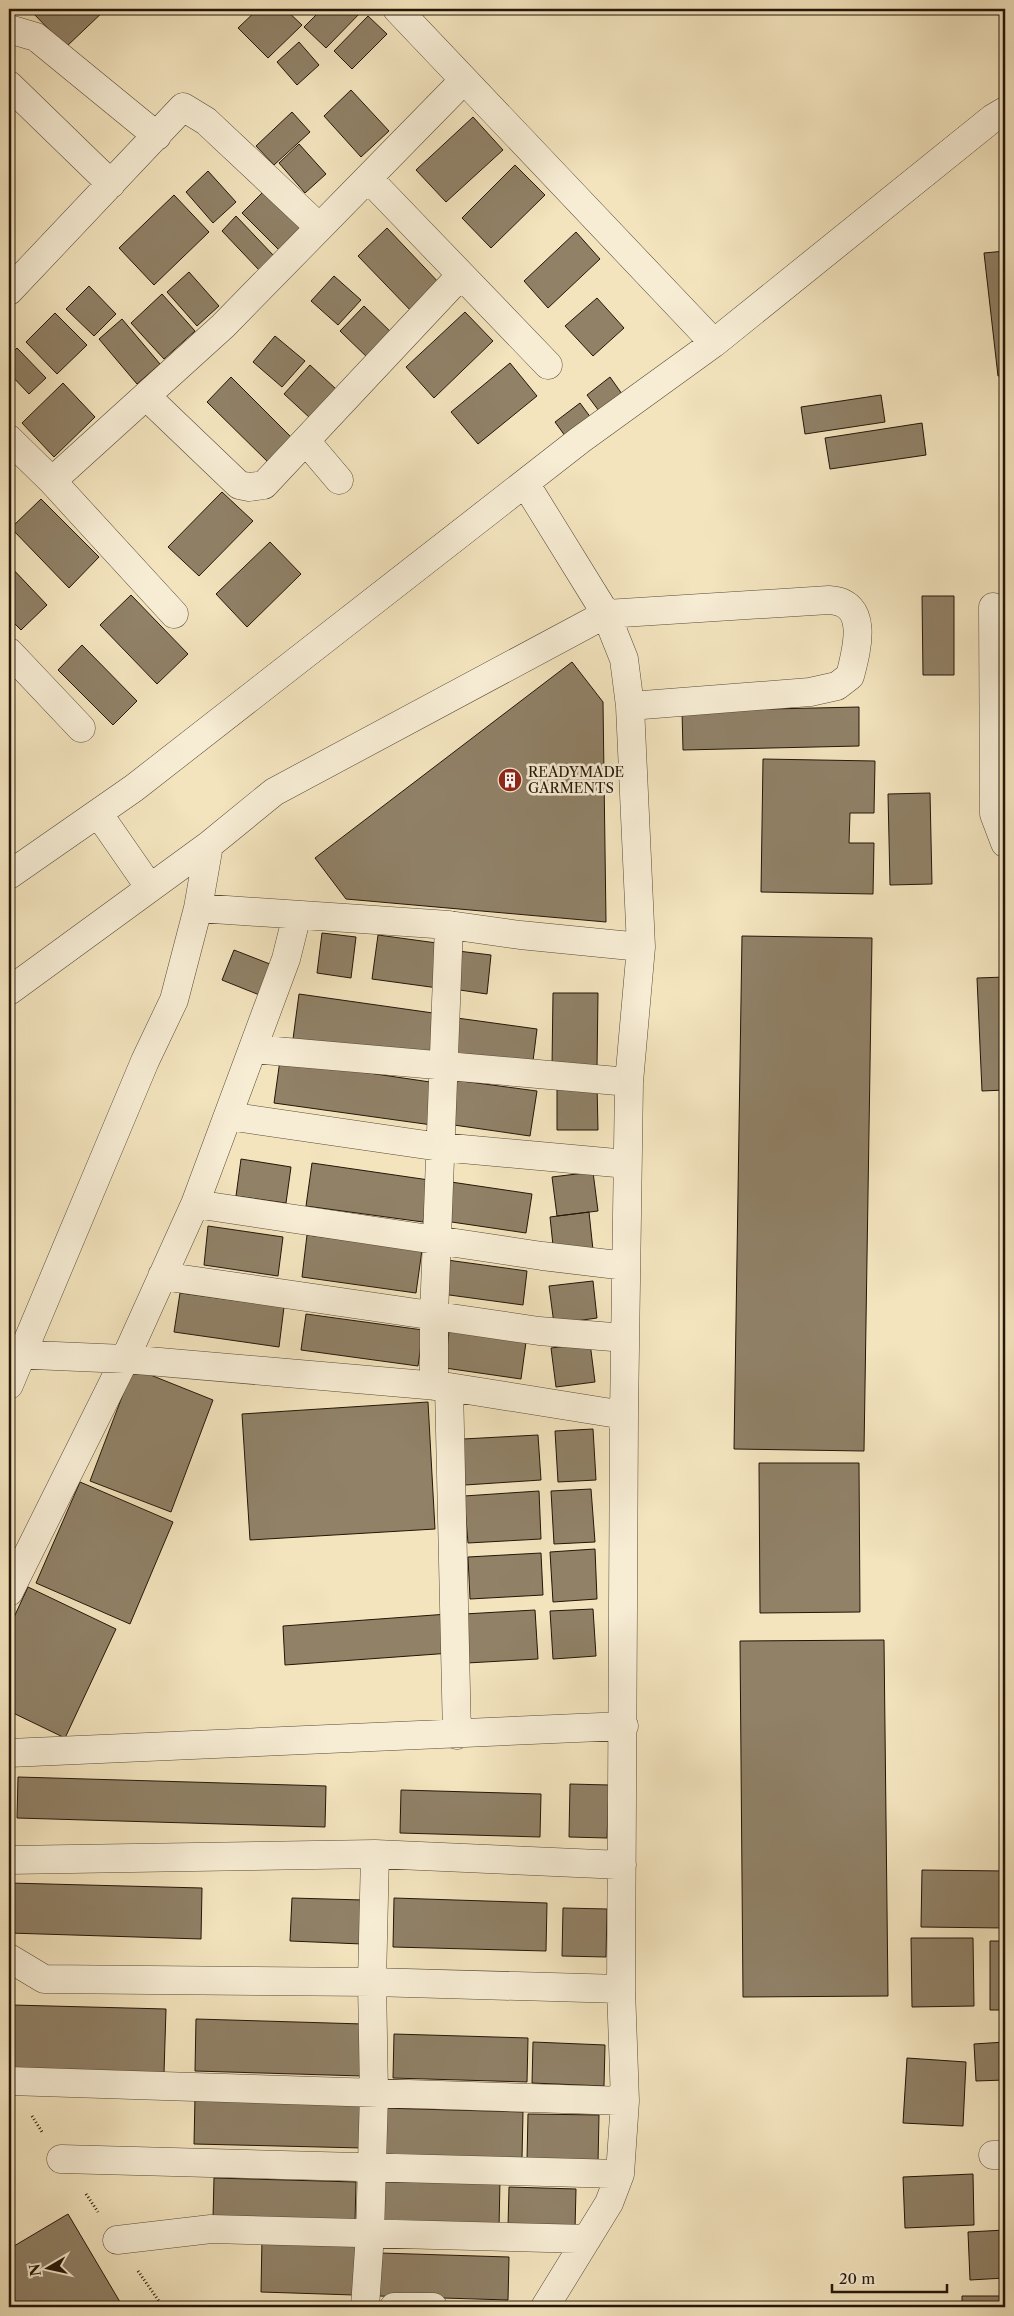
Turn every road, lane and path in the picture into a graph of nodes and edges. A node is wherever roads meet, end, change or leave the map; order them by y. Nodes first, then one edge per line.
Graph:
1 (397, 9) edge
2 (9, 29) edge
3 (464, 80) junction
4 (9, 85) edge
5 (1005, 111) edge
6 (157, 136) junction
7 (368, 178) junction
8 (111, 184) junction
9 (319, 228) junction
10 (462, 275) junction
11 (9, 291) edge
12 (714, 343) junction
13 (548, 365) dead end
14 (146, 396) junction
15 (9, 439) edge
16 (306, 441) junction
17 (339, 480) dead end
18 (52, 481) junction
19 (525, 483) junction
20 (993, 607) dead end
21 (174, 614) dead end
22 (606, 614) junction
23 (9, 652) edge
24 (630, 706) junction
25 (81, 728) dead end
26 (98, 813) junction
27 (1005, 843) edge
28 (209, 844) junction
29 (9, 875) edge
30 (150, 888) junction
31 (198, 908) junction
32 (297, 915) junction
33 (449, 925) junction
34 (641, 947) junction
35 (9, 991) edge
36 (253, 1049) junction
37 (445, 1066) junction
38 (628, 1082) junction
39 (228, 1116) junction
40 (440, 1147) junction
41 (627, 1164) junction
42 (195, 1204) junction
43 (437, 1240) junction
44 (626, 1266) junction
45 (162, 1276) junction
46 (434, 1315) junction
47 (625, 1338) junction
48 (15, 1355) edge
49 (125, 1359) junction
50 (9, 1385) edge
51 (442, 1386) junction
52 (624, 1415) junction
53 (9, 1592) edge
54 (624, 1726) junction
55 (457, 1735) junction
56 (9, 1753) edge
57 (375, 1854) junction
58 (9, 1860) edge
59 (622, 1865) junction
60 (9, 1958) edge
61 (372, 1982) junction
62 (621, 1989) junction
63 (9, 2081) edge
64 (374, 2093) junction
65 (625, 2101) junction
66 (62, 2159) dead end
67 (372, 2168) junction
68 (620, 2174) junction
69 (370, 2234) junction
70 (587, 2239) junction
71 (118, 2240) dead end
72 (365, 2307) edge
73 (394, 2307) edge
74 (433, 2307) edge
75 (548, 2307) edge

1 - 3 street
2 - 6 street
3 - 7 street
3 - 12 street
4 - 8 street
5 - 12 street
6 - 8 street
6 - 9 street
7 - 9 street
7 - 10 street
8 - 11 street
9 - 14 street
10 - 13 street
10 - 16 street
12 - 19 street
14 - 16 street
14 - 18 street
15 - 18 street
16 - 17 street
18 - 21 street
19 - 22 street
19 - 26 street
20 - 27 street
22 - 24 street
22 - 24 street
22 - 28 street
23 - 25 street
24 - 34 street
26 - 29 street
26 - 30 street
28 - 30 street
28 - 31 street
30 - 35 street
31 - 32 street
31 - 48 street
32 - 33 street
32 - 36 street
33 - 34 street
33 - 37 street
34 - 38 street
36 - 37 street
36 - 39 street
37 - 38 street
37 - 40 street
38 - 41 street
39 - 40 street
39 - 42 street
40 - 41 street
40 - 43 street
41 - 44 street
42 - 43 street
42 - 45 street
43 - 44 street
43 - 46 street
44 - 47 street
45 - 46 street
45 - 49 street
46 - 47 street
46 - 51 street
47 - 52 street
48 - 49 street
48 - 50 street
49 - 51 street
49 - 53 street
51 - 52 street
51 - 55 street
52 - 54 street
54 - 55 street
54 - 59 street
55 - 56 street
57 - 58 street
57 - 59 street
57 - 61 street
59 - 62 street
60 - 61 street
61 - 62 street
61 - 64 street
62 - 65 street
63 - 64 street
64 - 65 street
64 - 67 street
65 - 68 street
66 - 67 street
67 - 68 street
67 - 69 street
68 - 70 street
69 - 70 street
69 - 71 street
69 - 72 street
70 - 75 street
73 - 74 street

